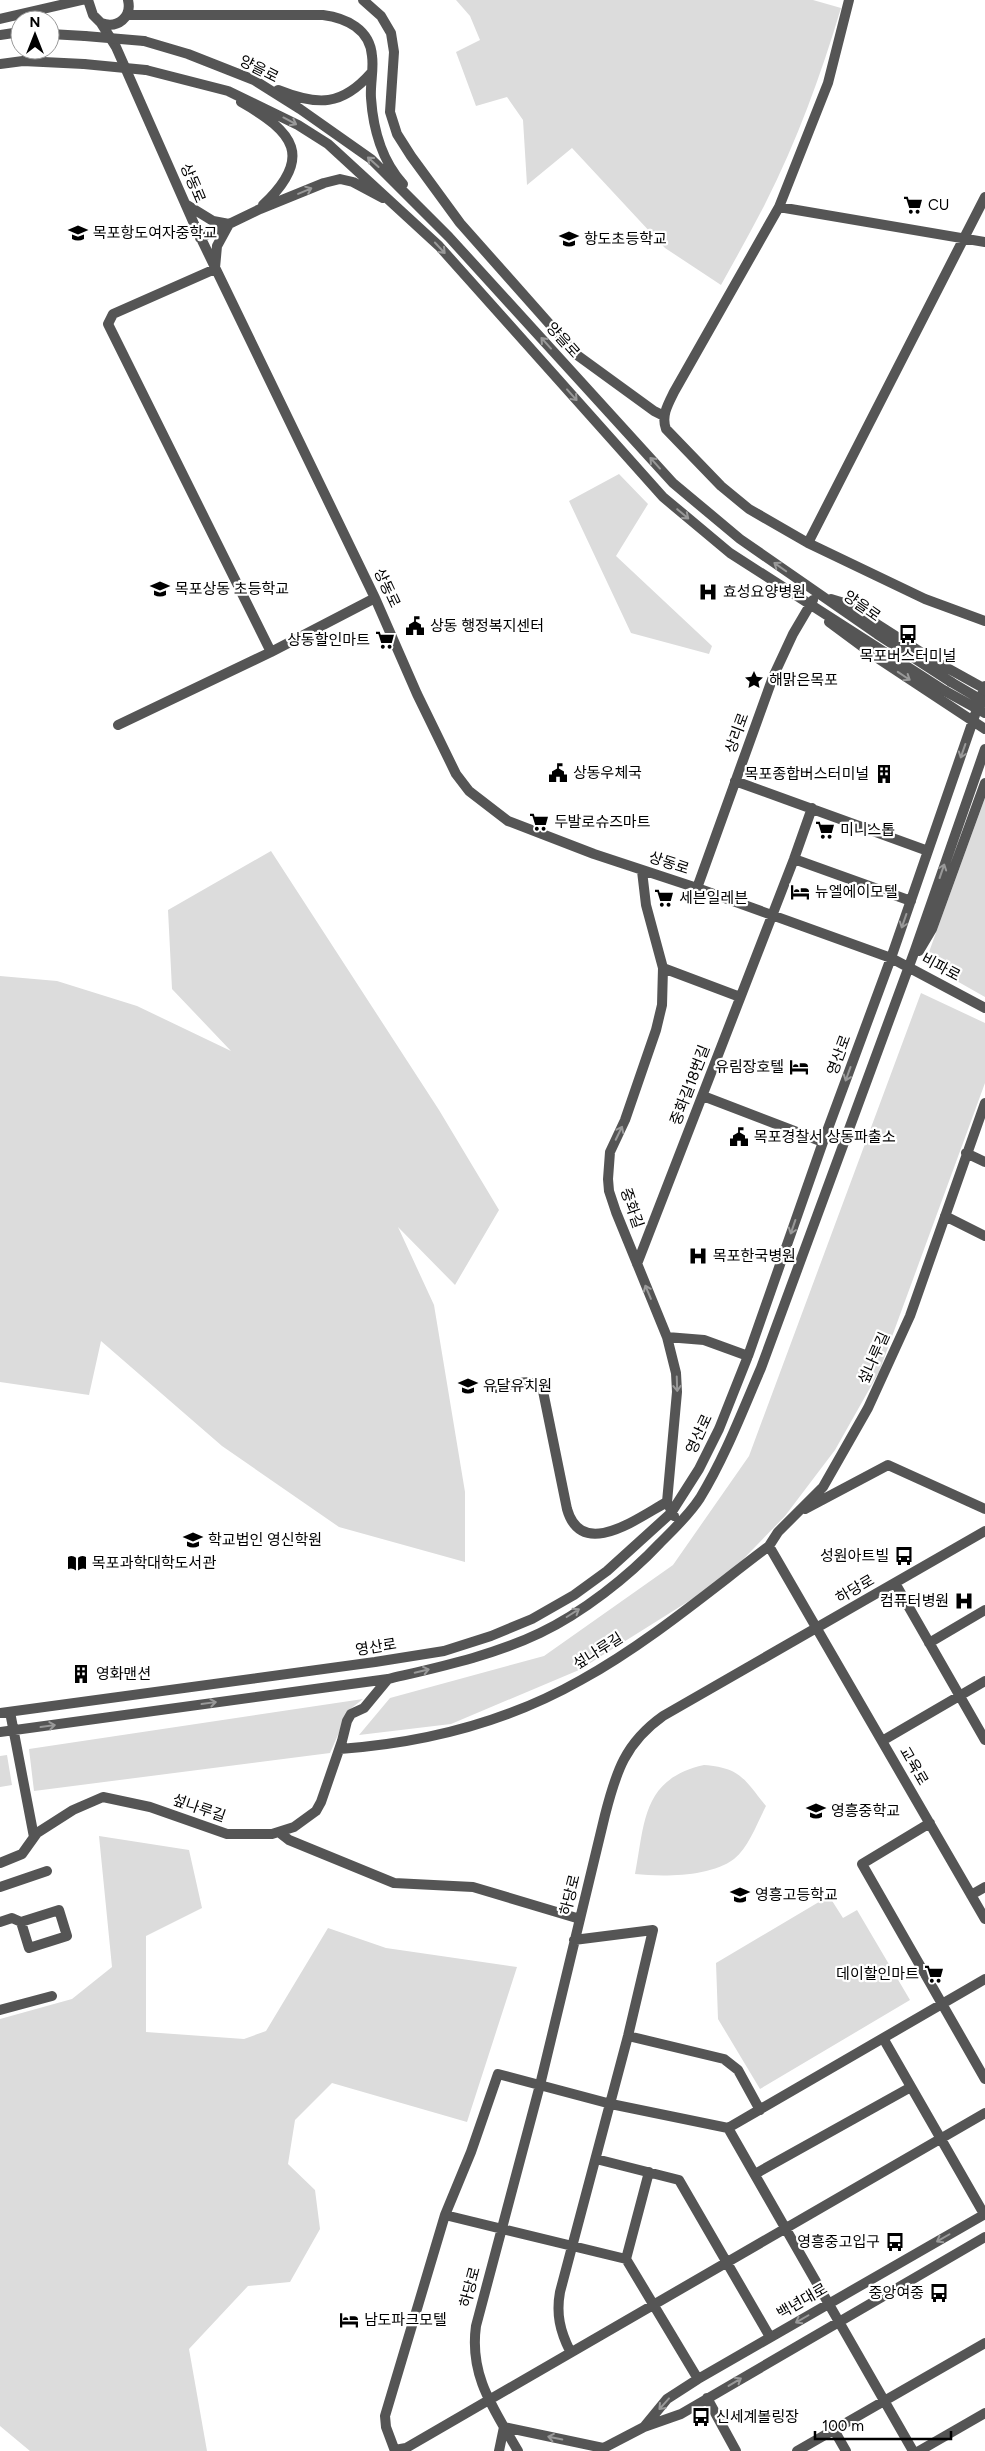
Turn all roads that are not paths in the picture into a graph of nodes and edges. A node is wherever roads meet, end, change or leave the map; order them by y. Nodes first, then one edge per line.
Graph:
1 (128, 0) edge
2 (363, 0) edge
3 (849, 0) edge
4 (88, 1) edge
5 (124, 18) junction
6 (0, 19) edge
7 (102, 23) junction
8 (60, 35) edge
9 (116, 47) junction
10 (0, 64) edge
11 (371, 73) junction
12 (192, 80) junction
13 (254, 80) junction
14 (985, 197) edge
15 (186, 205) junction
16 (779, 207) junction
17 (260, 208) junction
18 (228, 224) junction
19 (424, 232) junction
20 (450, 237) junction
21 (200, 238) junction
22 (964, 238) junction
23 (985, 242) edge
24 (215, 269) junction
25 (664, 416) junction
26 (808, 543) junction
27 (817, 594) junction
28 (375, 598) junction
29 (810, 605) junction
30 (985, 622) edge
31 (271, 652) junction
32 (948, 687) junction
33 (985, 688) edge
34 (985, 702) edge
35 (985, 713) edge
36 (973, 722) junction
37 (118, 725) dead end
38 (985, 729) edge
39 (985, 749) edge
40 (735, 782) junction
41 (985, 783) edge
42 (812, 808) junction
43 (928, 851) junction
44 (794, 860) junction
45 (642, 871) junction
46 (697, 888) junction
47 (911, 901) junction
48 (771, 916) junction
49 (891, 958) junction
50 (909, 967) junction
51 (663, 968) junction
52 (740, 997) junction
53 (985, 1008) edge
54 (703, 1096) junction
55 (985, 1103) edge
56 (823, 1142) junction
57 (966, 1153) junction
58 (985, 1162) edge
59 (945, 1216) junction
60 (985, 1236) edge
61 (637, 1264) junction
62 (667, 1337) junction
63 (748, 1356) junction
64 (496, 1388) dead end
65 (667, 1502) junction
66 (985, 1508) edge
67 (800, 1510) junction
68 (671, 1513) junction
69 (680, 1522) junction
70 (985, 1531) edge
71 (769, 1546) junction
72 (895, 1583) junction
73 (985, 1610) edge
74 (816, 1628) junction
75 (929, 1643) junction
76 (388, 1679) junction
77 (985, 1680) edge
78 (960, 1696) junction
79 (5, 1712) edge
80 (13, 1731) junction
81 (0, 1732) edge
82 (985, 1740) edge
83 (882, 1741) junction
84 (340, 1750) junction
85 (930, 1823) junction
86 (280, 1833) junction
87 (34, 1838) junction
88 (0, 1863) edge
89 (47, 1871) dead end
90 (0, 1887) edge
91 (985, 1887) edge
92 (971, 1895) junction
93 (580, 1919) junction
94 (985, 1919) edge
95 (0, 1922) edge
96 (21, 1922) junction
97 (574, 1940) junction
98 (985, 1979) edge
99 (52, 1996) dead end
100 (942, 2004) junction
101 (0, 2010) edge
102 (628, 2036) junction
103 (884, 2038) junction
104 (985, 2079) edge
105 (540, 2085) junction
106 (911, 2087) junction
107 (611, 2104) junction
108 (760, 2110) junction
109 (985, 2113) edge
110 (728, 2128) junction
111 (942, 2138) junction
112 (596, 2159) junction
113 (649, 2172) junction
114 (754, 2174) junction
115 (985, 2214) edge
116 (445, 2215) junction
117 (502, 2229) junction
118 (786, 2229) junction
119 (985, 2236) edge
120 (573, 2245) junction
121 (626, 2259) junction
122 (727, 2262) junction
123 (653, 2303) junction
124 (828, 2303) junction
125 (839, 2321) junction
126 (770, 2337) junction
127 (985, 2343) edge
128 (570, 2351) junction
129 (698, 2379) junction
130 (707, 2398) junction
131 (489, 2399) junction
132 (884, 2401) junction
133 (985, 2413) edge
134 (504, 2427) junction
135 (644, 2427) junction
136 (834, 2430) junction
137 (601, 2450) edge
138 (395, 2451) edge
139 (499, 2451) edge
140 (518, 2451) edge
141 (736, 2451) edge
142 (797, 2451) edge
143 (846, 2451) edge
144 (913, 2451) edge
145 (919, 2451) edge

1 - 5 street
2 - 25 street
3 - 16 street
4 - 6 street
4 - 7 street, 상동로
5 - 7 street
5 - 9 street
5 - 11 street
7 - 9 street, 상동로
8 - 13 street, 양을로, bridge
9 - 15 street, 상동로
10 - 12 street, 양을로, bridge
11 - 13 street
11 - 20 street
12 - 17 street
12 -> 19 street, 양을로
20 -> 13 street, 양을로
14 - 22 street
15 - 18 street
15 - 21 street, 상동로
16 - 22 street
16 - 25 street
17 - 18 street
17 -> 19 street
18 - 21 street
18 - 24 street
19 -> 29 street, 양을로
27 -> 20 street, 양을로
21 - 24 street, 상동로
22 - 23 street
22 - 26 street
24 - 28 street, 상동로
24 - 31 street
25 - 26 street
26 - 30 street
27 - 29 street, 상리로
27 - 32 street, 양을로
27 - 33 street
28 - 31 street
28 - 45 street, 상동로
29 - 32 street, 양을로
29 -> 36 street
29 - 40 street, 상리로
31 - 37 street
32 - 34 street, bridge
32 - 35 street, bridge
33 - 36 street, 영산로
36 - 38 street
36 -> 43 street, 영산로
50 -> 39 street, 영산로
40 - 42 street
40 - 46 street, 상리로
41 - 50 street
42 - 43 street
42 - 44 street, 중화길18번길
43 - 47 street, 영산로
44 - 47 street
44 - 48 street, 중화길18번길
45 - 46 street, 상동로
45 - 51 street, 중화길
46 - 48 street, 상동로
47 -> 49 street, 영산로
48 - 49 street, 상동로
48 - 52 street, 중화길18번길
49 - 50 street, 상동로
49 -> 56 street, 영산로
50 - 53 street, 비파로
50 - 69 street, 영산로
51 - 52 street
61 -> 51 street, 중화길
52 - 54 street, 중화길18번길
54 - 56 street
54 - 61 street, 중화길18번길
55 - 57 street, 섶나루길
56 -> 63 street, 영산로
57 - 58 street
57 - 59 street, 섶나루길
59 - 60 street
59 - 67 street, 섶나루길
62 -> 61 street, 중화길
62 - 63 street
62 -> 65 street, 중화길
63 - 68 street, 영산로
64 - 65 street
65 - 68 street, 중화길
66 - 67 street
67 - 71 street, 섶나루길
68 - 69 street, 중화길
68 - 79 street, 영산로
76 -> 69 street, 영산로
70 - 72 street, 하당로
71 - 74 street, 교육로
71 - 84 street, 섶나루길
72 - 74 street, 하당로
72 - 75 street
73 - 75 street
74 - 83 street, 교육로
74 - 93 street, 하당로
75 - 78 street
80 -> 76 street, 영산로
76 - 84 street
77 - 78 street
78 - 82 street
78 - 83 street
79 - 80 street
80 - 81 street, 영산로
80 - 87 street
83 - 85 street, 교육로
84 - 86 street, 섶나루길
85 - 92 street, 교육로
85 - 100 street
86 - 87 street, 섶나루길
86 - 93 street
87 - 88 street, 섶나루길
89 - 90 street
91 - 92 street
92 - 94 street, 교육로
93 - 97 street, 하당로
95 - 96 street
96 - 96 street
97 - 102 street
97 - 105 street, 하당로
98 - 100 street
99 - 101 street
100 - 103 street
100 - 104 street
102 - 107 street
102 - 108 street
103 - 106 street
103 - 108 street
105 - 107 street
105 - 116 street
105 - 117 street, 하당로
106 - 111 street
106 - 114 street
107 - 110 street
107 - 112 street
108 - 110 street
109 - 111 street
110 - 114 street
111 - 115 street
111 - 118 street
112 - 113 street
112 - 120 street
113 - 121 street
113 - 122 street
114 - 118 street
115 -> 124 street, 백년대로
116 - 117 street
116 - 138 street
117 - 120 street
117 - 131 street, 하당로
118 - 122 street
118 - 124 street
119 - 125 street, 백년대로
120 - 121 street
120 - 128 street
121 - 123 street
122 - 123 street
122 - 126 street
123 - 128 street
123 - 129 street
124 - 125 street
124 -> 126 street, 백년대로
130 -> 125 street, 백년대로
125 - 132 street
126 - 129 street, 백년대로
127 - 132 street
128 - 131 street
129 -> 135 street, 백년대로
130 - 135 street, 백년대로
130 - 141 street
131 - 134 street, 하당로
131 - 138 street
132 - 136 street
132 - 144 street
133 - 145 street
137 -> 134 street
134 - 139 street
134 - 140 street, 하당로
135 - 137 street, 백년대로
136 - 142 street
136 - 143 street

